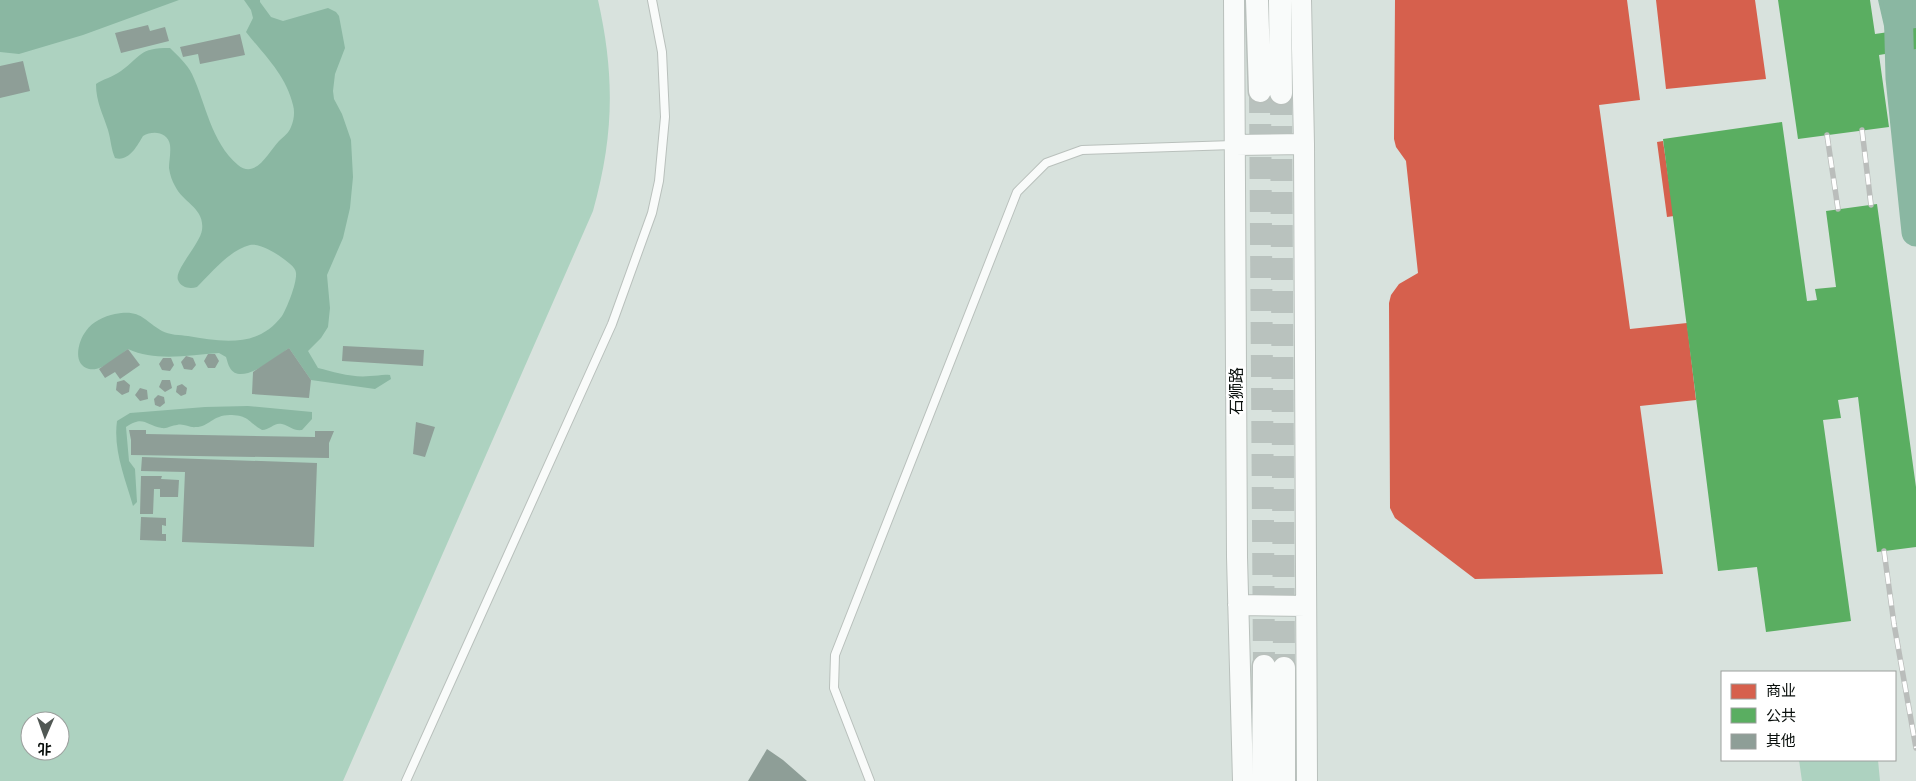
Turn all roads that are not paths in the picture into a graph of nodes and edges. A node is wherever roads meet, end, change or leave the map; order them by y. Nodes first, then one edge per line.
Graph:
1 (652, 0) edge
2 (1234, 0) edge
3 (1257, 0) edge
4 (1280, 0) edge
5 (1301, 0) edge
6 (1304, 144) junction
7 (1236, 145) junction
8 (1238, 605) junction
9 (1306, 606) junction
10 (406, 781) edge
11 (870, 781) edge
12 (1243, 781) edge
13 (1263, 781) edge
14 (1284, 781) edge
15 (1307, 781) edge

1 - 10 lane
2 - 7 street, 石狮路
3 - 4 main road
5 - 6 street
6 - 7 street
6 - 9 street
7 - 8 street, 石狮路
7 - 11 lane
8 - 9 street
8 - 12 street, 石狮路
9 - 15 street
13 - 14 main road

